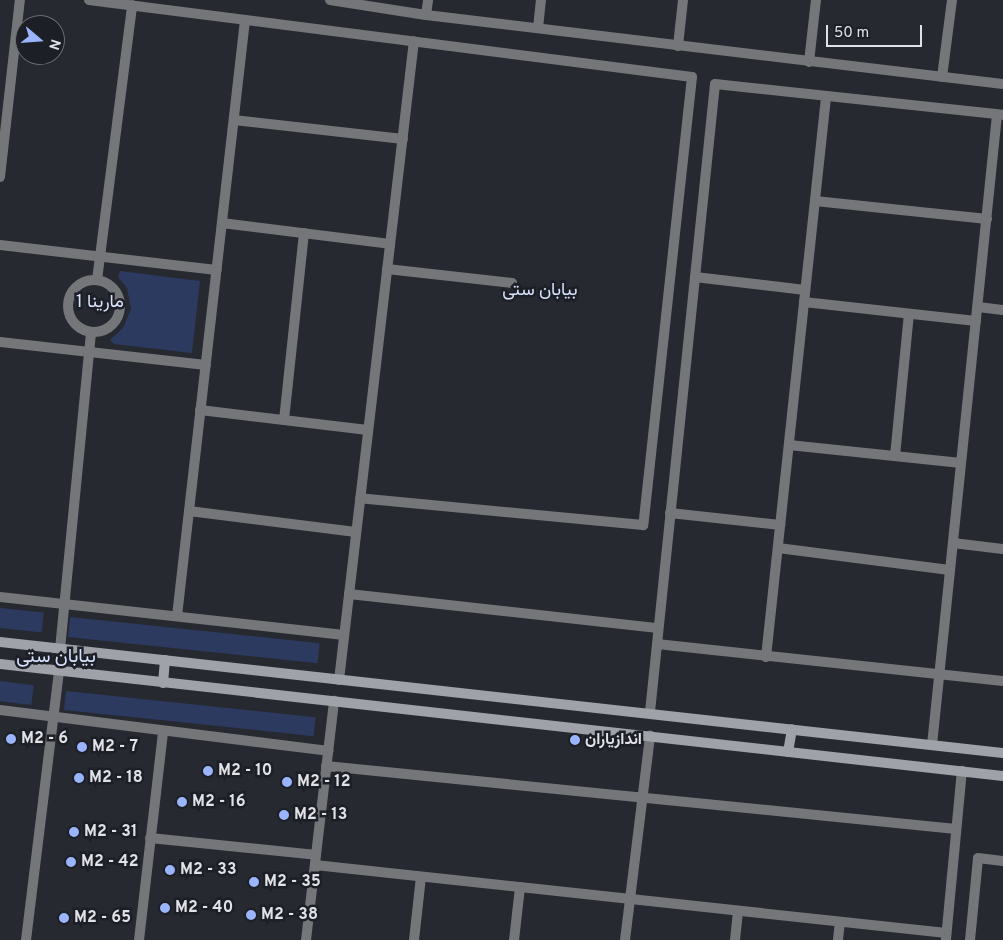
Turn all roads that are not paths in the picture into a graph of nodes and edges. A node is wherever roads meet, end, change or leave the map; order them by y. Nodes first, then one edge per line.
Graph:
1 (20, 0) edge
2 (89, 0) edge
3 (330, 0) edge
4 (428, 0) edge
5 (541, 0) edge
6 (683, 0) edge
7 (816, 0) edge
8 (952, 0) edge
9 (132, 6) junction
10 (426, 14) junction
11 (245, 20) junction
12 (538, 28) junction
13 (414, 41) junction
14 (678, 46) junction
15 (809, 62) junction
16 (942, 77) junction
17 (1003, 84) edge
18 (5, 94) edge
19 (826, 97) junction
20 (1000, 115) edge
21 (234, 120) junction
22 (403, 138) junction
23 (0, 177) edge
24 (815, 201) junction
25 (987, 219) junction
26 (222, 223) junction
27 (304, 233) junction
28 (390, 244) junction
29 (0, 245) edge
30 (100, 257) junction
31 (387, 269) junction
32 (216, 270) junction
33 (695, 277) junction
34 (97, 280) junction
35 (512, 283) dead end
36 (806, 290) junction
37 (804, 302) junction
38 (978, 307) junction
39 (1003, 310) edge
40 (909, 314) junction
41 (976, 321) junction
42 (91, 332) junction
43 (0, 342) edge
44 (89, 351) junction
45 (206, 365) junction
46 (200, 410) junction
47 (284, 420) junction
48 (368, 430) junction
49 (789, 445) junction
50 (895, 456) junction
51 (962, 463) junction
52 (360, 498) junction
53 (189, 511) junction
54 (670, 513) junction
55 (780, 524) junction
56 (356, 532) junction
57 (953, 543) junction
58 (778, 548) junction
59 (1003, 548) edge
60 (950, 570) junction
61 (349, 594) junction
62 (0, 596) edge
63 (64, 604) junction
64 (177, 616) junction
65 (658, 628) junction
66 (344, 635) junction
67 (0, 642) edge
68 (657, 644) junction
69 (60, 649) junction
70 (766, 657) junction
71 (165, 660) junction
72 (0, 664) edge
73 (59, 671) junction
74 (940, 675) junction
75 (339, 680) junction
76 (1003, 681) edge
77 (163, 682) junction
78 (334, 701) junction
79 (0, 710) edge
80 (650, 712) junction
81 (53, 717) junction
82 (792, 729) junction
83 (163, 731) junction
84 (650, 736) junction
85 (932, 745) junction
86 (328, 751) junction
87 (788, 752) junction
88 (1003, 753) edge
89 (326, 766) junction
90 (962, 771) junction
91 (1003, 776) edge
92 (642, 798) junction
93 (956, 829) junction
94 (150, 838) junction
95 (316, 860) junction
96 (1003, 861) edge
97 (421, 877) junction
98 (520, 887) junction
99 (630, 899) junction
100 (738, 911) junction
101 (840, 922) junction
102 (946, 937) edge
103 (26, 940) edge
104 (138, 940) edge
105 (306, 940) edge
106 (414, 940) edge
107 (514, 940) edge
108 (625, 940) edge
109 (735, 940) edge
110 (838, 940) edge
111 (970, 940) edge

1 - 18 street
2 - 9 street
3 - 10 street
4 - 10 street
5 - 12 street
6 - 14 street
7 - 15 street
8 - 16 street
9 - 11 street
9 - 30 street
10 - 12 street
11 - 13 street
11 - 21 street
12 - 14 street
13 - 22 street
13 - 52 street
14 - 15 street
15 - 16 street
16 - 17 street
18 - 23 street
19 - 20 street
19 - 24 street
19 - 33 street
20 - 25 street
21 - 22 street
21 - 26 street
22 - 28 street
24 - 25 street
24 - 36 street
25 - 38 street
26 - 27 street
26 - 32 street
27 - 28 street
27 - 47 street
28 - 31 street
29 - 30 street
30 - 32 street
30 - 34 street
31 - 35 street
31 - 48 street
32 - 45 street
33 - 36 street
33 - 54 street
34 - 42 street
34 - 42 street
36 - 37 street
37 - 40 street
37 - 49 street
38 - 39 street
38 - 41 street
40 - 41 street
40 - 50 street
41 - 51 street
42 - 44 street
43 - 44 street
44 - 45 street
44 - 63 street
45 - 46 street
46 - 47 street
46 - 53 street
47 - 48 street
48 - 52 street
49 - 50 street
49 - 55 street
50 - 51 street
51 - 57 street
52 - 56 street
53 - 56 street
53 - 64 street
54 - 55 street
54 - 65 street
55 - 58 street
56 - 61 street
57 - 59 street
57 - 60 street
58 - 60 street
58 - 70 street
60 - 74 street
61 - 65 street
61 - 66 street
62 - 63 street
63 - 64 street
63 - 69 street
64 - 66 street
65 - 68 street
66 - 75 street
67 - 69 street
68 - 70 street
68 - 80 street
69 - 71 street
70 - 74 street
71 - 75 street
71 - 77 street
72 - 73 street
73 - 77 street
73 - 81 street
74 - 76 street
74 - 85 street
75 - 80 street
77 - 78 street
78 - 84 street
78 - 86 street
79 - 81 street
80 - 82 street
81 - 83 street
81 - 103 street
82 - 85 street
82 - 87 street
83 - 86 street
83 - 94 street
84 - 87 street
84 - 92 street
85 - 88 street
86 - 89 street
87 - 90 street
89 - 92 street
89 - 95 street
90 - 91 street
90 - 93 street
92 - 93 street
92 - 99 street
93 - 102 street
94 - 95 street
94 - 104 street
95 - 97 street
95 - 105 street
96 - 111 street
97 - 98 street
97 - 106 street
98 - 99 street
98 - 107 street
99 - 100 street
99 - 108 street
100 - 101 street
100 - 109 street
101 - 102 street
101 - 110 street

